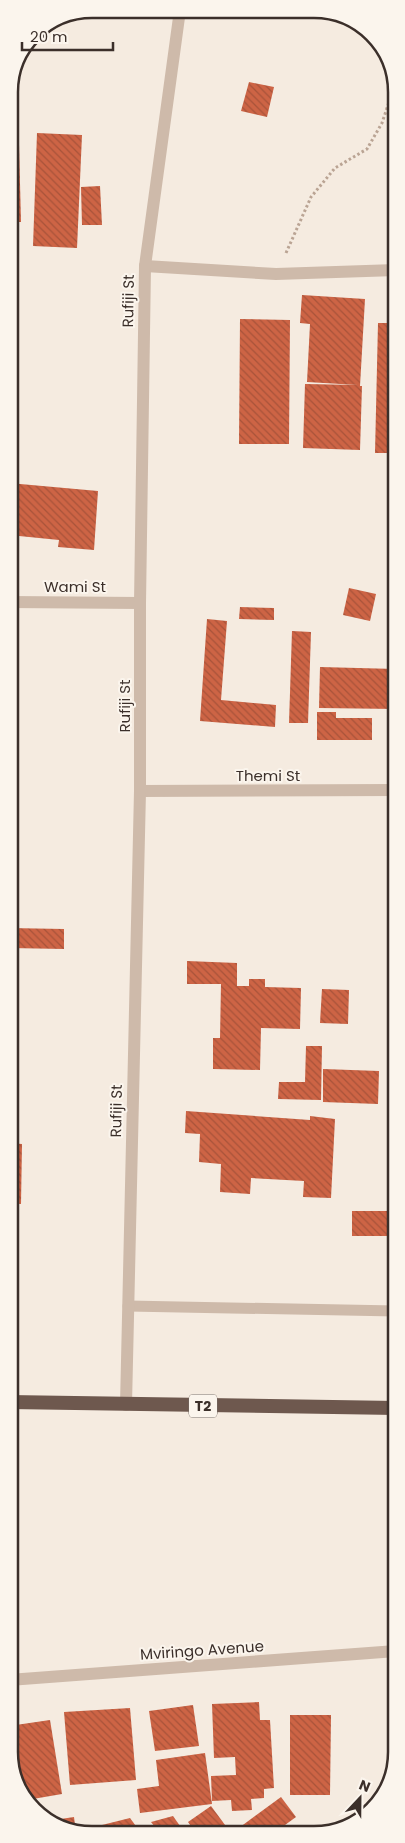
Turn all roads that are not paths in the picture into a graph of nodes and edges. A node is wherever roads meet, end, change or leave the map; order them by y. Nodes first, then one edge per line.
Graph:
1 (179, 18) edge
2 (145, 266) junction
3 (388, 270) edge
4 (18, 602) edge
5 (140, 603) junction
6 (388, 790) edge
7 (140, 792) junction
8 (128, 1306) junction
9 (387, 1311) edge
10 (18, 1402) edge
11 (126, 1405) junction
12 (387, 1408) edge
13 (387, 1652) edge
14 (18, 1679) edge

1 - 2 street, Rufiji St
2 - 3 street
2 - 5 street, Rufiji St
4 - 5 street, Wami St
5 - 7 street, Rufiji St
6 - 7 street, Themi St
7 - 8 street, Rufiji St
8 - 9 lane
8 - 11 street, Rufiji St
10 - 11 highway, T2
11 - 12 highway, T2
13 - 14 street, Mviringo Avenue

